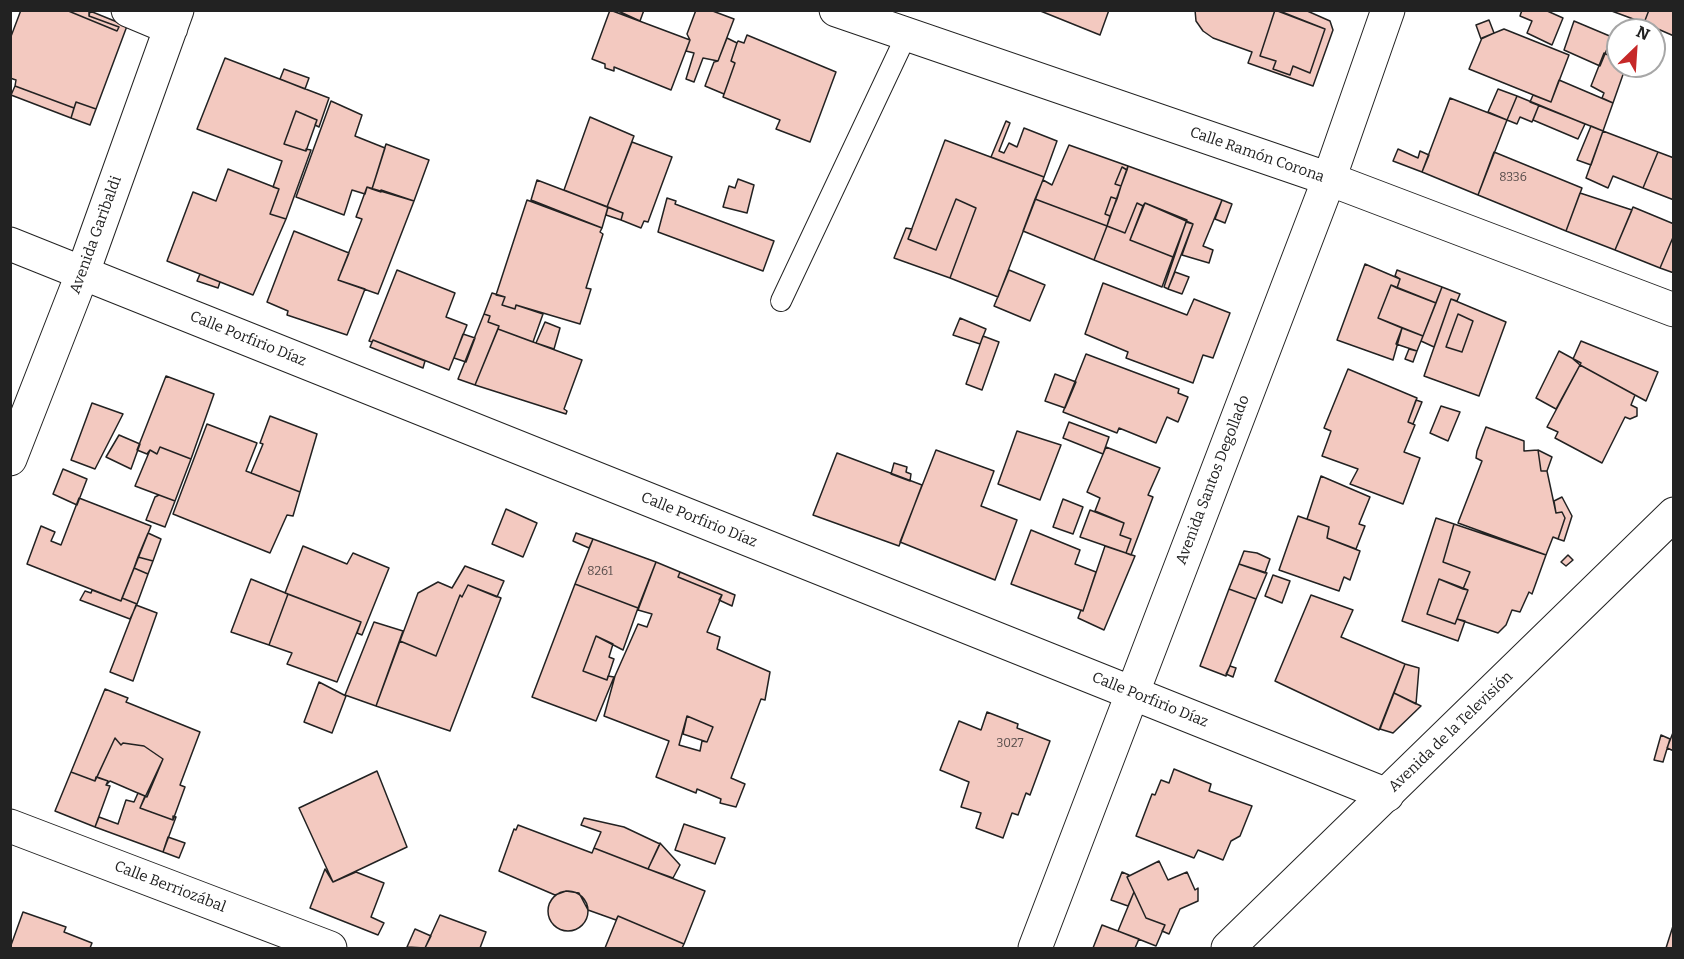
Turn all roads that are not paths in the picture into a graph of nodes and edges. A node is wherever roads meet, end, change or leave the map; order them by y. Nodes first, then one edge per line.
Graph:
1 (128, 10) edge
2 (836, 10) edge
3 (1388, 10) edge
4 (174, 19) edge
5 (906, 36) junction
6 (1329, 179) junction
7 (10, 244) edge
8 (83, 272) junction
9 (781, 301) dead end
10 (1674, 310) edge
11 (10, 459) edge
12 (1674, 514) edge
13 (1132, 693) junction
14 (1387, 795) junction
15 (10, 826) edge
16 (330, 948) edge
17 (1035, 948) edge
18 (1228, 948) edge

1 - 4 street
2 - 5 street, Calle Ramón Corona
3 - 6 street, Avenida Santos Degollado
4 - 8 street, Avenida Garibaldi
5 - 6 street, Calle Ramón Corona
5 - 9 lane
6 - 10 street, Calle Ramón Corona
6 - 13 street, Avenida Santos Degollado
7 - 8 street, Calle Porfirio Díaz
8 - 11 street, Avenida Garibaldi
8 - 13 street, Calle Porfirio Díaz
12 - 14 street, Avenida de la Televisión
13 - 14 street, Calle Porfirio Díaz
13 - 17 street, Avenida Santos Degollado
14 - 18 street, Avenida de la Televisión
15 - 16 street, Calle Berriozábal

